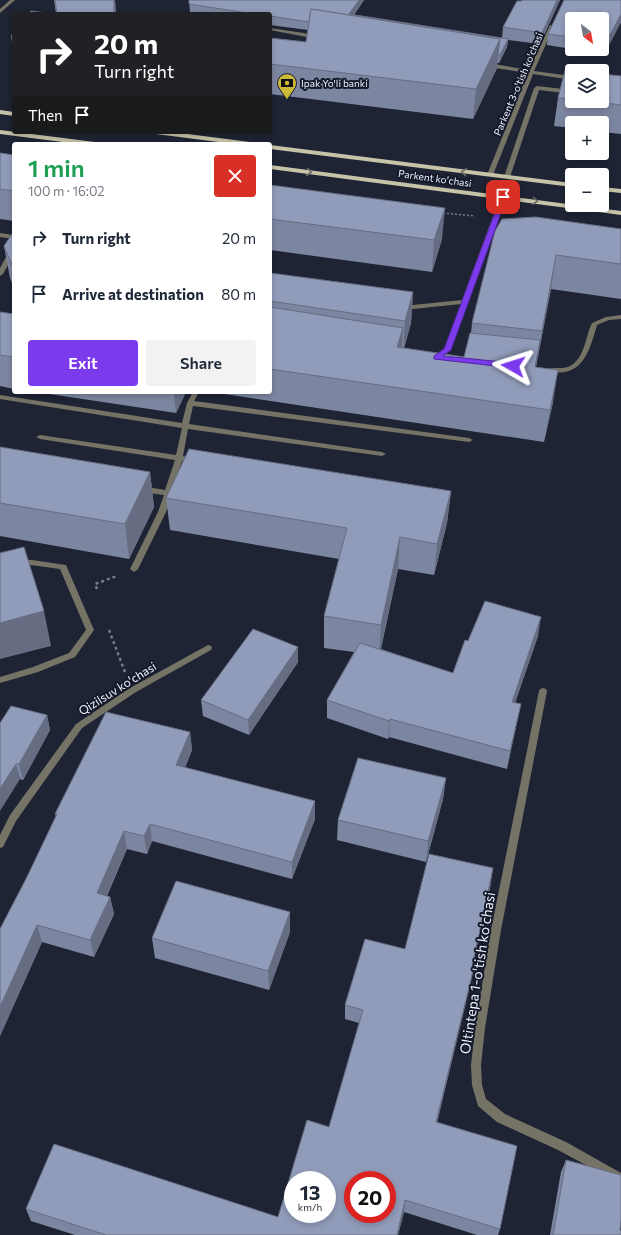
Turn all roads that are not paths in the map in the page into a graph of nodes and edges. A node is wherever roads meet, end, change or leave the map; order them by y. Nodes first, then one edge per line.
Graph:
1 (13, 0) edge
2 (0, 12) edge
3 (554, 22) edge
4 (272, 29) edge
5 (324, 38) edge
6 (485, 64) edge
7 (531, 72) junction
8 (565, 77) edge
9 (565, 91) edge
10 (0, 112) edge
11 (12, 114) edge
12 (0, 132) edge
13 (12, 134) edge
14 (16, 134) edge
15 (186, 134) edge
16 (80, 142) edge
17 (237, 142) edge
18 (272, 147) edge
19 (272, 167) edge
20 (490, 175) junction
21 (507, 177) junction
22 (565, 184) edge
23 (609, 190) edge
24 (621, 191) edge
25 (503, 197) junction
26 (621, 213) edge
27 (0, 235) edge
28 (12, 237) edge
29 (12, 252) edge
30 (0, 274) edge
31 (464, 302) junction
32 (398, 309) edge
33 (621, 317) edge
34 (436, 357) junction
35 (429, 358) edge
36 (452, 359) edge
37 (543, 369) edge
38 (195, 394) edge
39 (0, 397) edge
40 (190, 403) junction
41 (185, 426) junction
42 (40, 437) dead end
43 (469, 440) dead end
44 (382, 454) dead end
45 (179, 458) junction
46 (202, 462) edge
47 (130, 487) edge
48 (168, 493) junction
49 (0, 563) edge
50 (134, 569) road end
51 (208, 648) dead end
52 (0, 680) edge
53 (543, 691) dead end
54 (0, 844) edge
55 (621, 1179) edge

1 - 2 street
3 - 7 street, Parkent 3-o'tish ko'chasi
4 - 5 street
6 - 7 street
7 - 8 street
7 - 20 street, Parkent 3-o'tish ko'chasi
9 - 21 street
10 - 11 main road
12 - 13 main road
14 - 16 main road
15 - 17 main road
20 -> 18 main road, Parkent ko'chasi
19 -> 25 main road, Parkent ko'chasi
20 - 21 main road, Parkent ko'chasi
21 - 22 main road, Parkent ko'chasi
23 - 24 main road
25 -> 26 main road, Parkent ko'chasi
25 - 31 street
27 - 28 street
29 - 30 street
31 - 32 street
31 - 34 street
33 - 37 street
34 - 35 street
34 - 36 street
38 - 40 street
39 - 41 street
40 - 41 street
40 - 43 street
41 - 44 street
41 - 45 street
42 - 45 street
45 - 46 street
45 - 48 street
47 - 48 street
48 - 50 street
49 - 52 street
51 - 54 street, Qizilsuv ko'chasi
53 - 55 street, Oltintepa 1-o'tish ko'chasi

